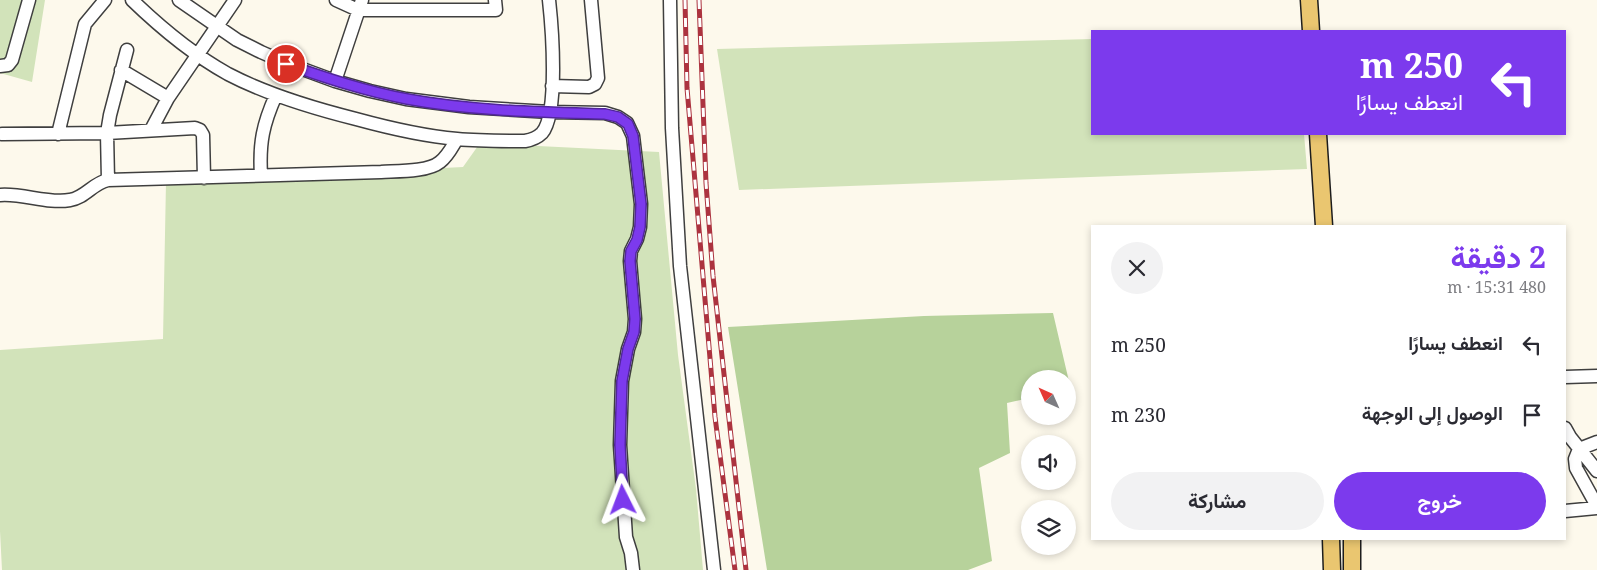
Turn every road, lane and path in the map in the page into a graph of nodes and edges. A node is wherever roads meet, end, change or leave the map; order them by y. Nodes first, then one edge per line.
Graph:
1 (29, 0) edge
2 (105, 0) edge
3 (132, 0) edge
4 (179, 0) edge
5 (235, 0) edge
6 (336, 0) edge
7 (496, 0) edge
8 (549, 0) edge
9 (591, 0) edge
10 (670, 0) edge
11 (1309, 0) edge
12 (360, 5) edge
13 (216, 26) junction
14 (1311, 30) edge
15 (127, 50) dead end
16 (197, 55) junction
17 (0, 66) edge
18 (122, 70) junction
19 (336, 81) junction
20 (552, 86) junction
21 (276, 95) junction
22 (168, 98) junction
23 (550, 112) junction
24 (151, 130) junction
25 (107, 133) junction
26 (2, 134) dead end
27 (58, 134) junction
28 (1318, 135) edge
29 (457, 139) junction
30 (261, 175) junction
31 (204, 178) junction
32 (108, 180) junction
33 (0, 195) edge
34 (1324, 225) edge
35 (1597, 376) edge
36 (1566, 377) edge
37 (1566, 430) edge
38 (1597, 442) edge
39 (1579, 449) junction
40 (1597, 471) edge
41 (1597, 507) edge
42 (1566, 511) edge
43 (1331, 540) edge
44 (1352, 540) edge
45 (633, 570) edge
46 (714, 570) edge
47 (1332, 570) edge
48 (1352, 570) edge

1 - 17 street
2 - 27 street
3 - 16 street
4 - 13 street
5 - 13 street
6 - 12 street
7 - 12 street
8 - 20 street
9 - 20 street
10 - 46 street
11 - 14 main road
12 - 19 street
13 - 16 street
13 - 19 street
15 - 18 street
16 - 21 street
16 - 22 street
18 - 22 street
18 - 25 street
19 - 23 street
20 - 23 street
21 - 29 street
21 - 30 street
22 - 24 street
23 - 29 street
23 - 45 street
24 - 25 street
24 - 31 street
25 - 27 street
25 - 32 street
26 - 27 street
28 - 34 main road
29 - 30 street
30 - 31 street
31 - 32 street
32 - 33 street
35 - 36 street
37 - 39 street
38 - 39 street
39 - 40 street
39 - 41 street
41 - 42 street
43 - 47 main road
44 - 48 main road

